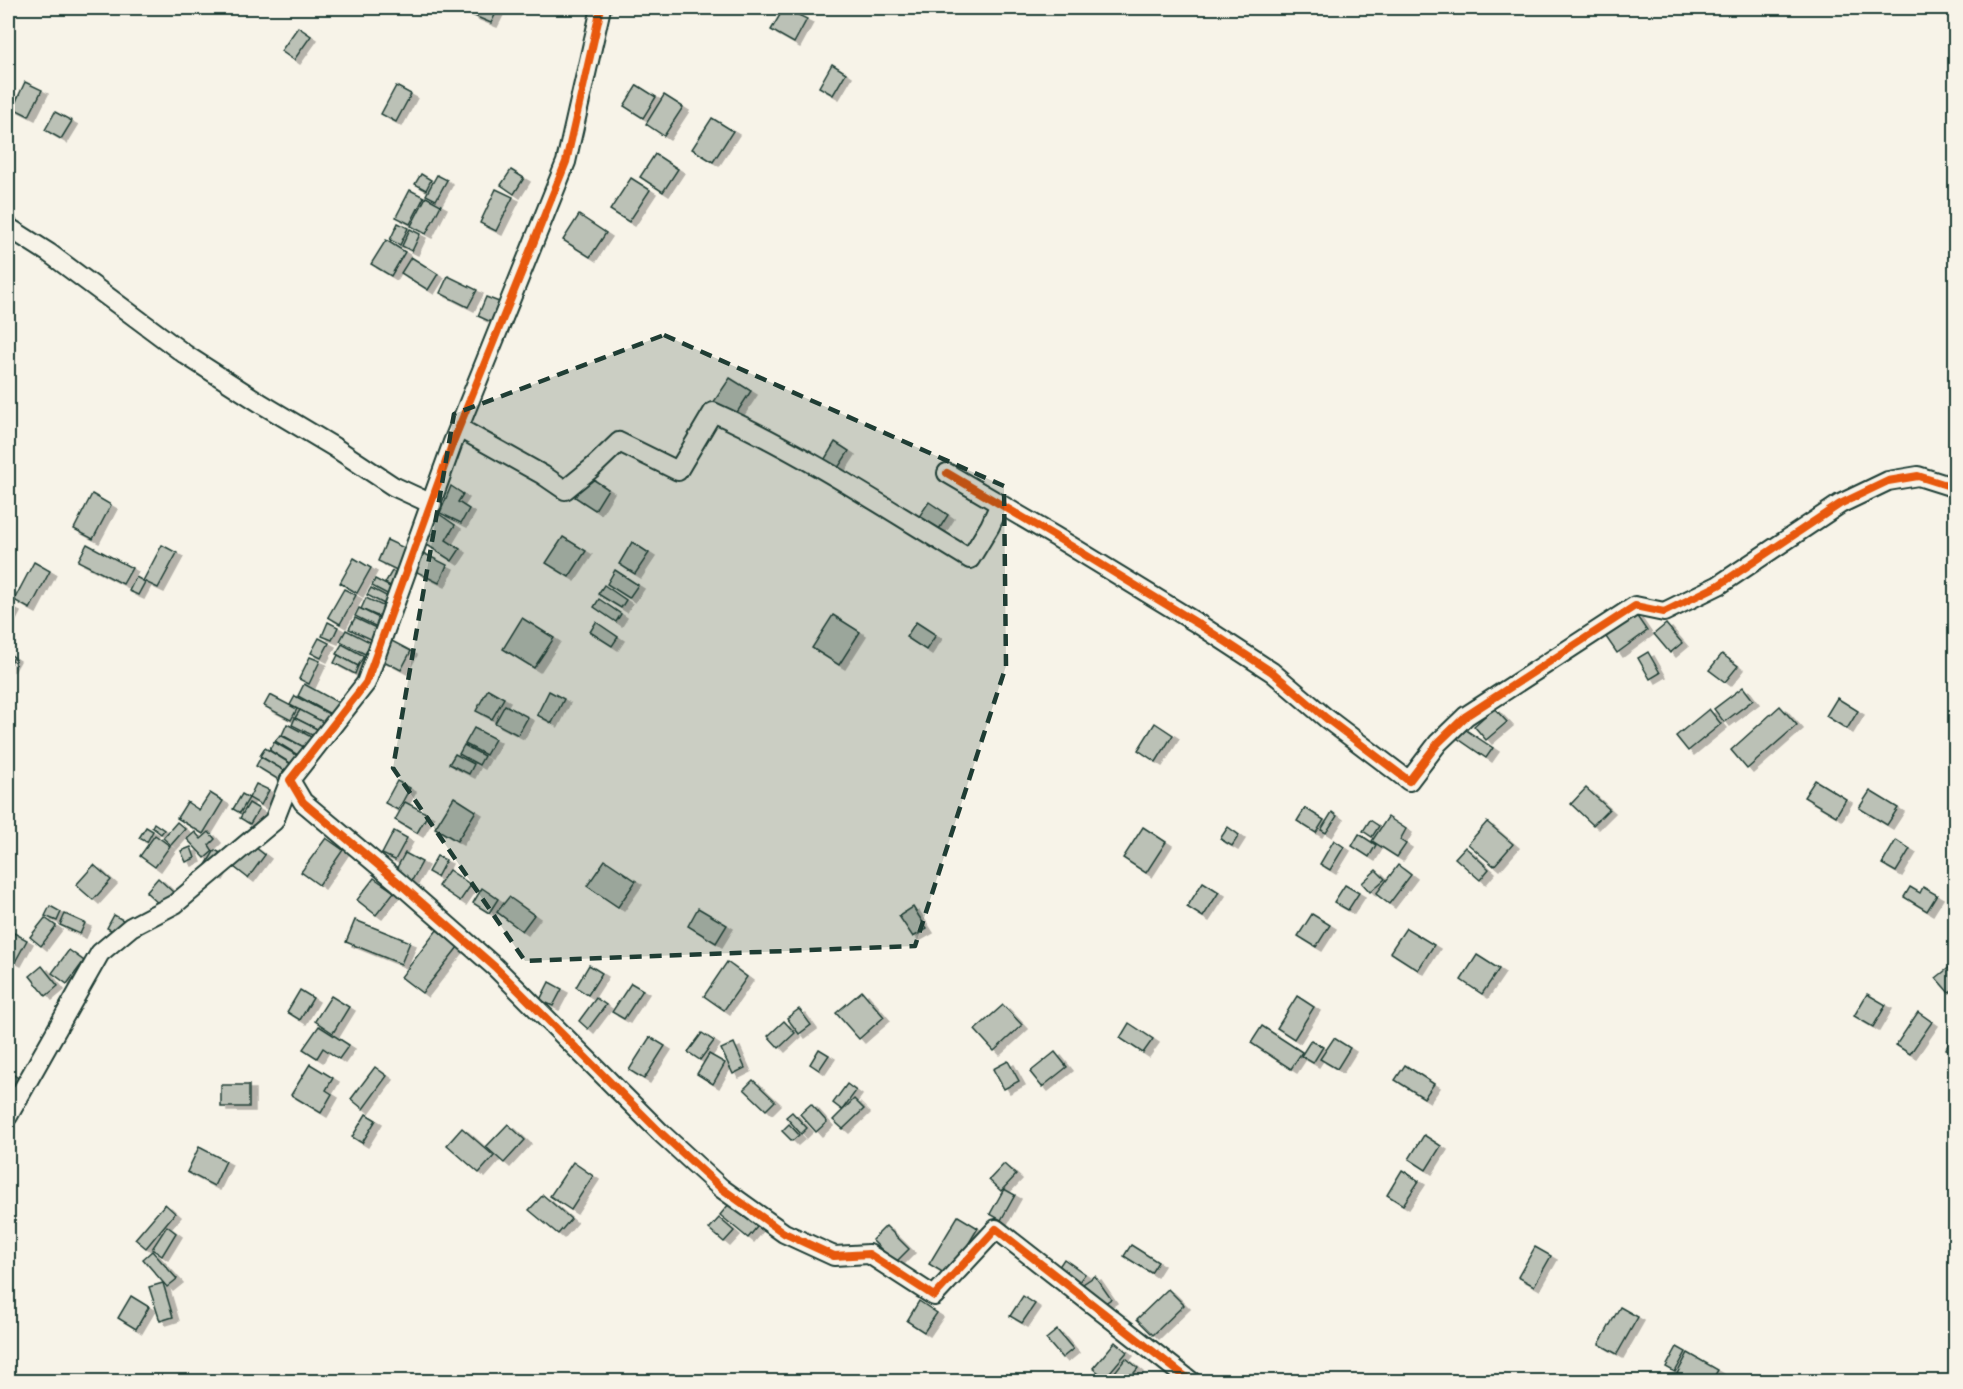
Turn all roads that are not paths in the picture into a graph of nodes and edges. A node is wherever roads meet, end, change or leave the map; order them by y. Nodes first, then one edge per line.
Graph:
1 (601, 8) edge
2 (8, 227) edge
3 (459, 428) junction
4 (947, 472) dead end
5 (1956, 488) edge
6 (432, 504) junction
7 (1000, 504) junction
8 (290, 780) junction
9 (8, 1116) edge
10 (1192, 1382) edge

1 - 3 street
2 - 6 street
3 - 6 street
3 - 7 street
4 - 7 street
5 - 7 street
6 - 8 street
8 - 9 street
8 - 10 street

